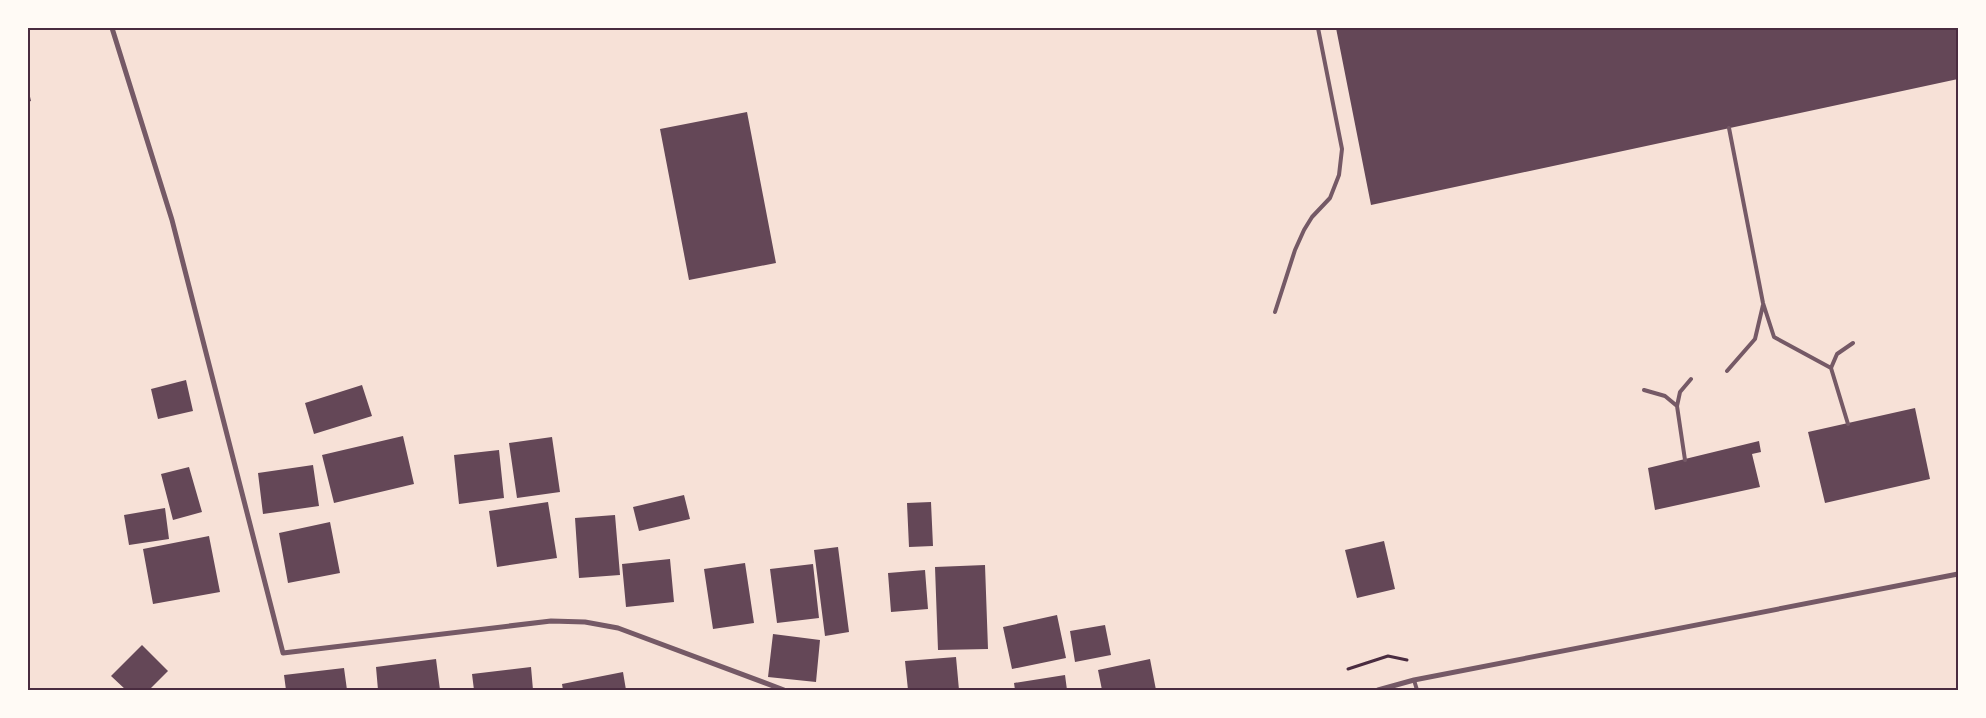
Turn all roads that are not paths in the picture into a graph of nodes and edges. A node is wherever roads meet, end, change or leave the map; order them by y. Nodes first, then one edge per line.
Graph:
1 (112, 28) edge
2 (1318, 28) edge
3 (1729, 128) dead end
4 (1763, 303) junction
5 (1275, 312) dead end
6 (1853, 343) dead end
7 (1831, 368) junction
8 (1727, 371) dead end
9 (1691, 379) dead end
10 (1644, 390) dead end
11 (1677, 406) junction
12 (1848, 424) dead end
13 (1685, 460) dead end
14 (1958, 574) edge
15 (1414, 680) junction
16 (784, 690) edge
17 (1378, 690) edge
18 (1417, 690) edge

1 - 16 street
2 - 5 lane
3 - 4 lane
4 - 7 lane
4 - 8 lane
6 - 7 lane
7 - 12 lane
9 - 11 lane
10 - 11 lane
11 - 13 lane
14 - 15 street
15 - 17 street
15 - 18 lane

